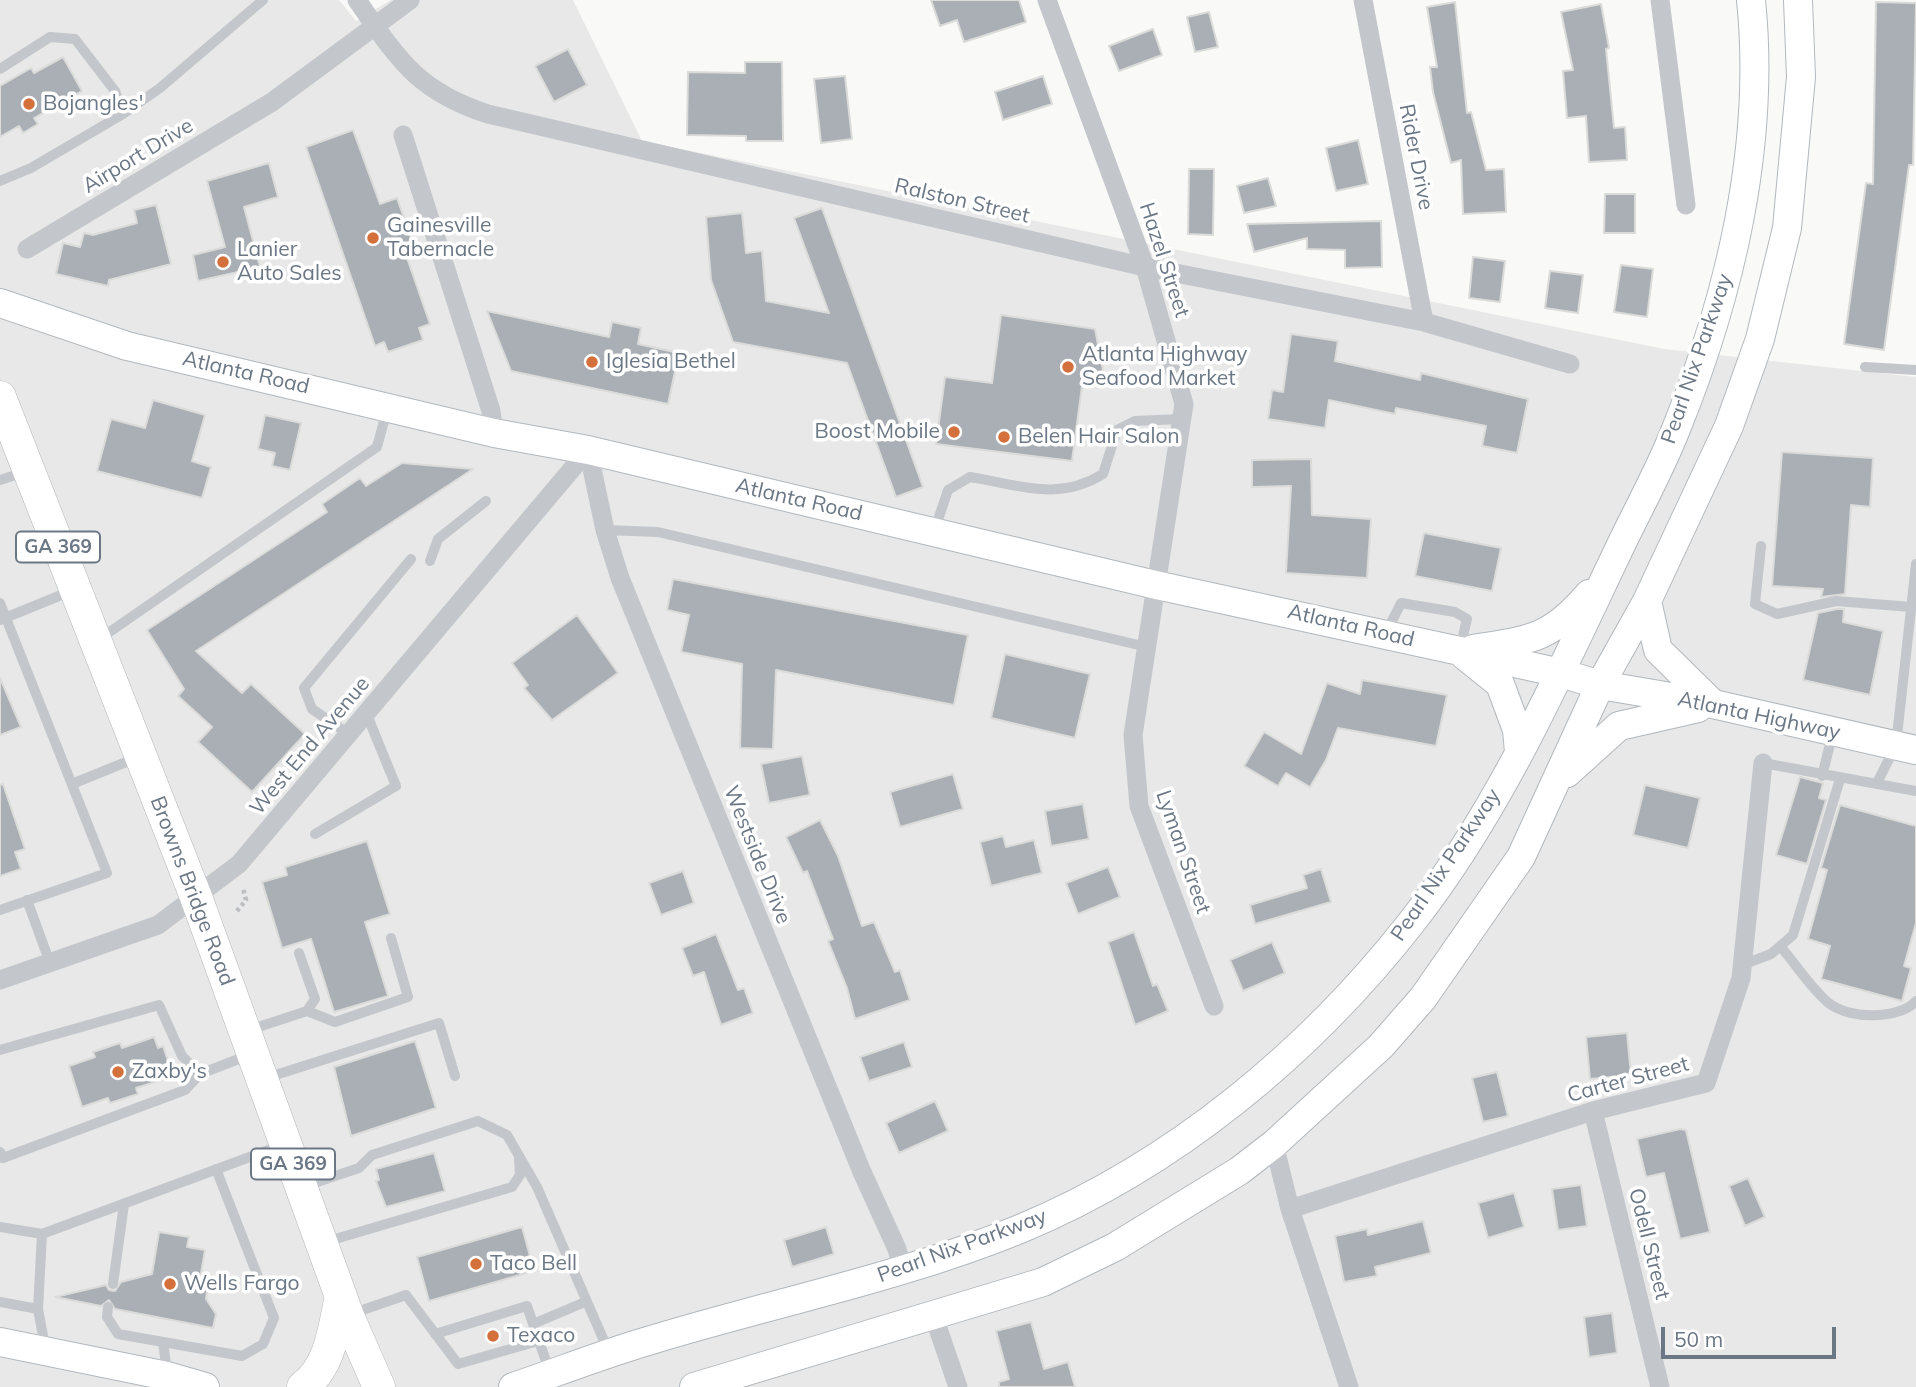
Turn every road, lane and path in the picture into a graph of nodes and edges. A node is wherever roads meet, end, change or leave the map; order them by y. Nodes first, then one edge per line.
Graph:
1 (263, 0) edge
2 (356, 0) edge
3 (410, 0) edge
4 (1047, 0) edge
5 (1363, 0) edge
6 (1660, 0) edge
7 (1751, 0) edge
8 (1798, 0) edge
9 (374, 25) junction
10 (0, 69) edge
11 (123, 114) junction
12 (403, 135) dead end
13 (0, 181) edge
14 (1686, 205) dead end
15 (27, 249) dead end
16 (1145, 267) junction
17 (0, 303) edge
18 (1424, 322) junction
19 (1570, 364) dead end
20 (1865, 367) dead end
21 (1916, 370) edge
22 (0, 397) edge
23 (388, 406) junction
24 (1181, 419) junction
25 (493, 422) junction
26 (588, 450) junction
27 (14, 475) edge
28 (486, 501) dead end
29 (605, 530) junction
30 (934, 532) junction
31 (1761, 546) dead end
32 (411, 559) dead end
33 (430, 561) dead end
34 (1916, 564) edge
35 (1608, 572) junction
36 (1156, 584) junction
37 (75, 589) junction
38 (1647, 601) junction
39 (0, 603) edge
40 (1911, 607) junction
41 (4, 619) edge
42 (1385, 634) junction
43 (95, 642) junction
44 (1147, 647) junction
45 (1460, 652) junction
46 (1561, 673) junction
47 (1600, 685) junction
48 (1713, 704) junction
49 (367, 715) junction
50 (1833, 732) junction
51 (350, 735) junction
52 (1906, 748) edge
53 (1519, 752) junction
54 (140, 757) junction
55 (1763, 763) joint
56 (1822, 776) junction
57 (1840, 779) junction
58 (1557, 782) junction
59 (1877, 783) junction
60 (72, 784) junction
61 (1916, 791) edge
62 (315, 834) dead end
63 (243, 888) dead end
64 (196, 897) junction
65 (27, 900) junction
66 (0, 910) edge
67 (237, 911) dead end
68 (391, 937) dead end
69 (1780, 946) junction
70 (299, 953) dead end
71 (50, 963) junction
72 (1742, 965) junction
73 (0, 980) edge
74 (1916, 1001) edge
75 (1214, 1006) dead end
76 (307, 1011) junction
77 (0, 1050) edge
78 (253, 1055) junction
79 (200, 1074) junction
80 (455, 1076) dead end
81 (1593, 1111) junction
82 (286, 1143) junction
83 (1274, 1144) junction
84 (0, 1152) edge
85 (519, 1155) junction
86 (216, 1169) junction
87 (301, 1187) junction
88 (124, 1203) junction
89 (1290, 1209) junction
90 (0, 1227) edge
91 (42, 1234) junction
92 (321, 1243) junction
93 (903, 1270) junction
94 (113, 1284) dead end
95 (0, 1302) edge
96 (585, 1303) junction
97 (344, 1306) junction
98 (108, 1307) dead end
99 (38, 1309) junction
100 (933, 1314) junction
101 (533, 1324) junction
102 (435, 1334) junction
103 (538, 1341) junction
104 (0, 1342) edge
105 (163, 1342) junction
106 (46, 1351) junction
107 (610, 1354) junction
108 (550, 1374) junction
109 (167, 1376) junction
110 (205, 1387) edge
111 (303, 1387) edge
112 (379, 1387) edge
113 (513, 1387) edge
114 (694, 1387) edge
115 (957, 1387) edge
116 (1349, 1387) edge
117 (1660, 1387) edge

1 - 11 lane
2 - 9 street, Ralston Street
3 - 9 street, Airport Drive
4 - 16 street, Hazel Street
5 - 18 street, Rider Drive
6 - 14 street
7 - 35 main road, Pearl Nix Parkway
8 - 38 main road
9 - 15 street, Airport Drive
9 - 16 street, Ralston Street
10 - 11 lane
11 - 13 lane
12 - 25 street
16 - 18 street, Ralston Street
16 - 24 street, Hazel Street
17 - 23 main road, Atlanta Road
18 - 19 street, Ralston Street
20 - 21 lane
22 - 27 main road, Browns Bridge Road / GA 369
23 - 25 main road, Atlanta Road
23 - 43 lane
24 - 30 lane
24 - 36 street, Hazel Street
25 - 26 main road, Atlanta Road
26 - 29 street, Westside Drive
26 - 30 main road, Atlanta Road
26 - 49 street, West End Avenue
27 - 37 main road, Browns Bridge Road / GA 369
28 - 33 lane
29 - 44 lane
29 - 93 street, Westside Drive
30 - 36 main road, Atlanta Road
31 - 40 lane
32 - 51 lane
34 - 40 lane
35 - 45 main road
35 - 46 main road, Pearl Nix Parkway
36 - 42 main road, Atlanta Road
36 - 44 street, Lyman Street
37 - 41 lane
37 - 43 main road, Browns Bridge Road / GA 369
38 - 47 main road
38 - 48 main road
39 - 41 lane
40 - 52 lane
41 - 60 lane
42 - 45 main road, Atlanta Road
42 - 45 lane
43 - 54 main road, Browns Bridge Road / GA 369
44 - 75 street, Lyman Street
45 - 46 main road, Atlanta Road
45 - 53 main road
46 - 47 main road, Atlanta Road
46 - 53 main road, Pearl Nix Parkway
47 - 48 main road, Atlanta Highway
47 - 58 main road
48 - 50 main road, Atlanta Highway
48 - 58 main road
49 - 51 street, West End Avenue
49 - 62 lane
50 - 52 main road, Atlanta Highway
50 - 56 lane
51 - 64 street, West End Avenue
52 - 59 lane
53 - 93 main road, Pearl Nix Parkway
54 - 60 lane
54 - 64 main road, Browns Bridge Road / GA 369
55 - 56 lane
55 - 72 street, Carter Street
56 - 57 lane
57 - 59 lane
57 - 69 lane
58 - 83 main road
59 - 61 lane
60 - 65 lane
63 - 67 path
64 - 71 street, West End Avenue
64 - 78 main road, Browns Bridge Road / GA 369
65 - 66 lane
65 - 71 lane
68 - 76 lane
69 - 72 lane
69 - 74 lane
70 - 76 lane
71 - 73 street, West End Avenue
72 - 81 street, Carter Street
76 - 78 lane
77 - 79 lane
78 - 79 lane
78 - 80 lane
78 - 82 main road, Browns Bridge Road / GA 369
79 - 84 lane
81 - 89 street, Carter Street
81 - 117 street, Odell Street
82 - 86 lane
82 - 87 main road, Browns Bridge Road / GA 369
83 - 89 street
83 - 100 main road
85 - 87 lane
85 - 92 lane
85 - 96 lane
86 - 88 lane
86 - 105 lane
87 - 92 main road, Browns Bridge Road / GA 369
88 - 91 lane
88 - 94 lane
89 - 116 street
90 - 91 lane
91 - 99 lane
92 - 97 main road, Browns Bridge Road / GA 369
93 - 107 main road, Pearl Nix Parkway
95 - 99 lane
96 - 101 lane
96 - 107 lane
97 - 102 lane
97 - 111 main road
97 - 112 main road, Browns Bridge Road / GA 369
98 - 105 lane
99 - 106 lane
100 - 114 main road
100 - 115 street
101 - 102 lane
101 - 103 lane
102 - 103 lane
103 - 108 lane
104 - 106 main road
105 - 109 lane
106 - 109 main road
107 - 108 main road, Pearl Nix Parkway
108 - 113 main road, Pearl Nix Parkway
109 - 110 main road

